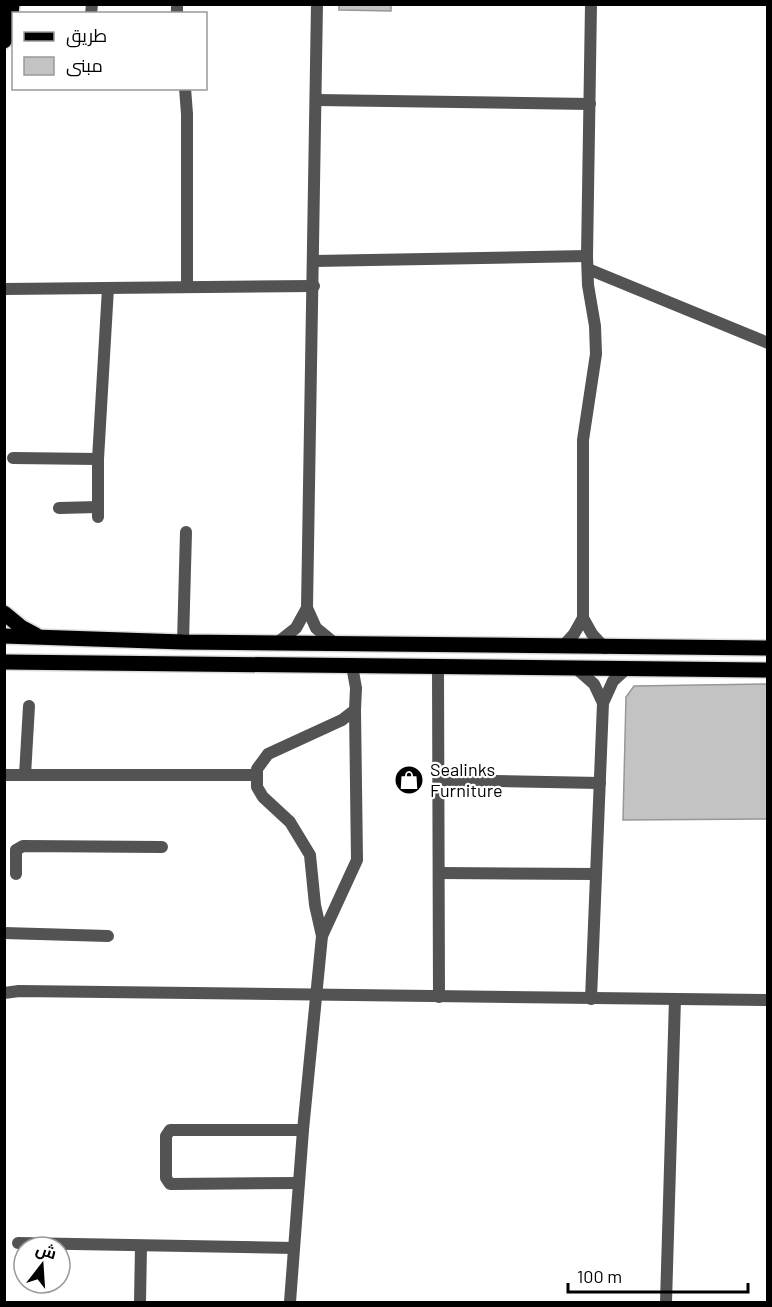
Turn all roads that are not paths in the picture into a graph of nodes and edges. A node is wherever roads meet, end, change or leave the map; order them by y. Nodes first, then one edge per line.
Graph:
1 (12, 4) edge
2 (317, 4) edge
3 (591, 4) edge
4 (4, 40) edge
5 (184, 90) edge
6 (317, 100) junction
7 (590, 104) junction
8 (314, 261) junction
9 (587, 262) junction
10 (314, 286) junction
11 (187, 287) junction
12 (108, 288) junction
13 (4, 289) edge
14 (768, 343) edge
15 (12, 459) dead end
16 (98, 459) junction
17 (59, 508) dead end
18 (186, 532) dead end
19 (308, 608) junction
20 (4, 613) edge
21 (583, 618) junction
22 (4, 636) edge
23 (39, 636) junction
24 (183, 642) junction
25 (277, 642) junction
26 (333, 642) junction
27 (562, 647) junction
28 (605, 648) junction
29 (768, 648) edge
30 (4, 662) edge
31 (28, 663) junction
32 (352, 666) junction
33 (438, 668) junction
34 (578, 670) junction
35 (625, 670) junction
36 (768, 670) edge
37 (4, 675) edge
38 (603, 702) junction
39 (29, 706) dead end
40 (355, 710) junction
41 (4, 775) edge
42 (25, 775) junction
43 (256, 775) junction
44 (438, 780) junction
45 (600, 783) junction
46 (162, 847) dead end
47 (10, 853) edge
48 (439, 873) junction
49 (16, 874) dead end
50 (596, 874) junction
51 (4, 933) edge
52 (108, 936) dead end
53 (322, 936) junction
54 (4, 982) edge
55 (19, 991) junction
56 (4, 993) edge
57 (315, 996) junction
58 (439, 997) junction
59 (591, 999) junction
60 (675, 999) junction
61 (768, 1000) edge
62 (303, 1130) junction
63 (298, 1183) junction
64 (72, 1244) edge
65 (141, 1246) junction
66 (294, 1248) junction
67 (140, 1302) edge
68 (290, 1302) edge
69 (666, 1302) edge

1 - 4 main road
2 - 6 street
3 - 7 street
5 - 11 street
6 - 7 street
6 - 8 street
7 - 9 street
8 - 9 street
8 - 10 street
9 - 14 street
9 - 21 street
10 - 11 street
10 - 19 street
11 - 12 street
12 - 13 street
12 - 16 street
15 - 16 street
16 - 17 street
18 - 24 street
19 - 25 street
19 - 26 street
20 - 23 main road
21 - 27 street
21 - 28 street
22 - 23 main road
23 - 24 main road
24 - 25 main road
25 - 26 main road
26 - 27 main road
27 - 28 main road
28 - 29 main road
30 - 31 main road
31 - 32 main road
31 - 37 main road
32 - 33 main road
32 - 40 street
33 - 34 main road
33 - 44 street
34 - 35 main road
34 - 38 street
35 - 36 main road
35 - 38 street
38 - 45 street
39 - 42 street
40 - 43 street
40 - 53 street
41 - 42 street
42 - 43 street
43 - 53 street
44 - 45 street
44 - 48 street
45 - 50 street
46 - 47 street
47 - 49 street
48 - 50 street
48 - 58 street
50 - 59 street
51 - 52 street
53 - 57 street
54 - 55 street
55 - 56 street
55 - 57 street
57 - 58 street
57 - 62 street
58 - 59 street
59 - 60 street
60 - 61 street
60 - 69 street
62 - 63 street
62 - 63 street
63 - 66 street
64 - 65 street
65 - 66 street
65 - 67 street
66 - 68 street

